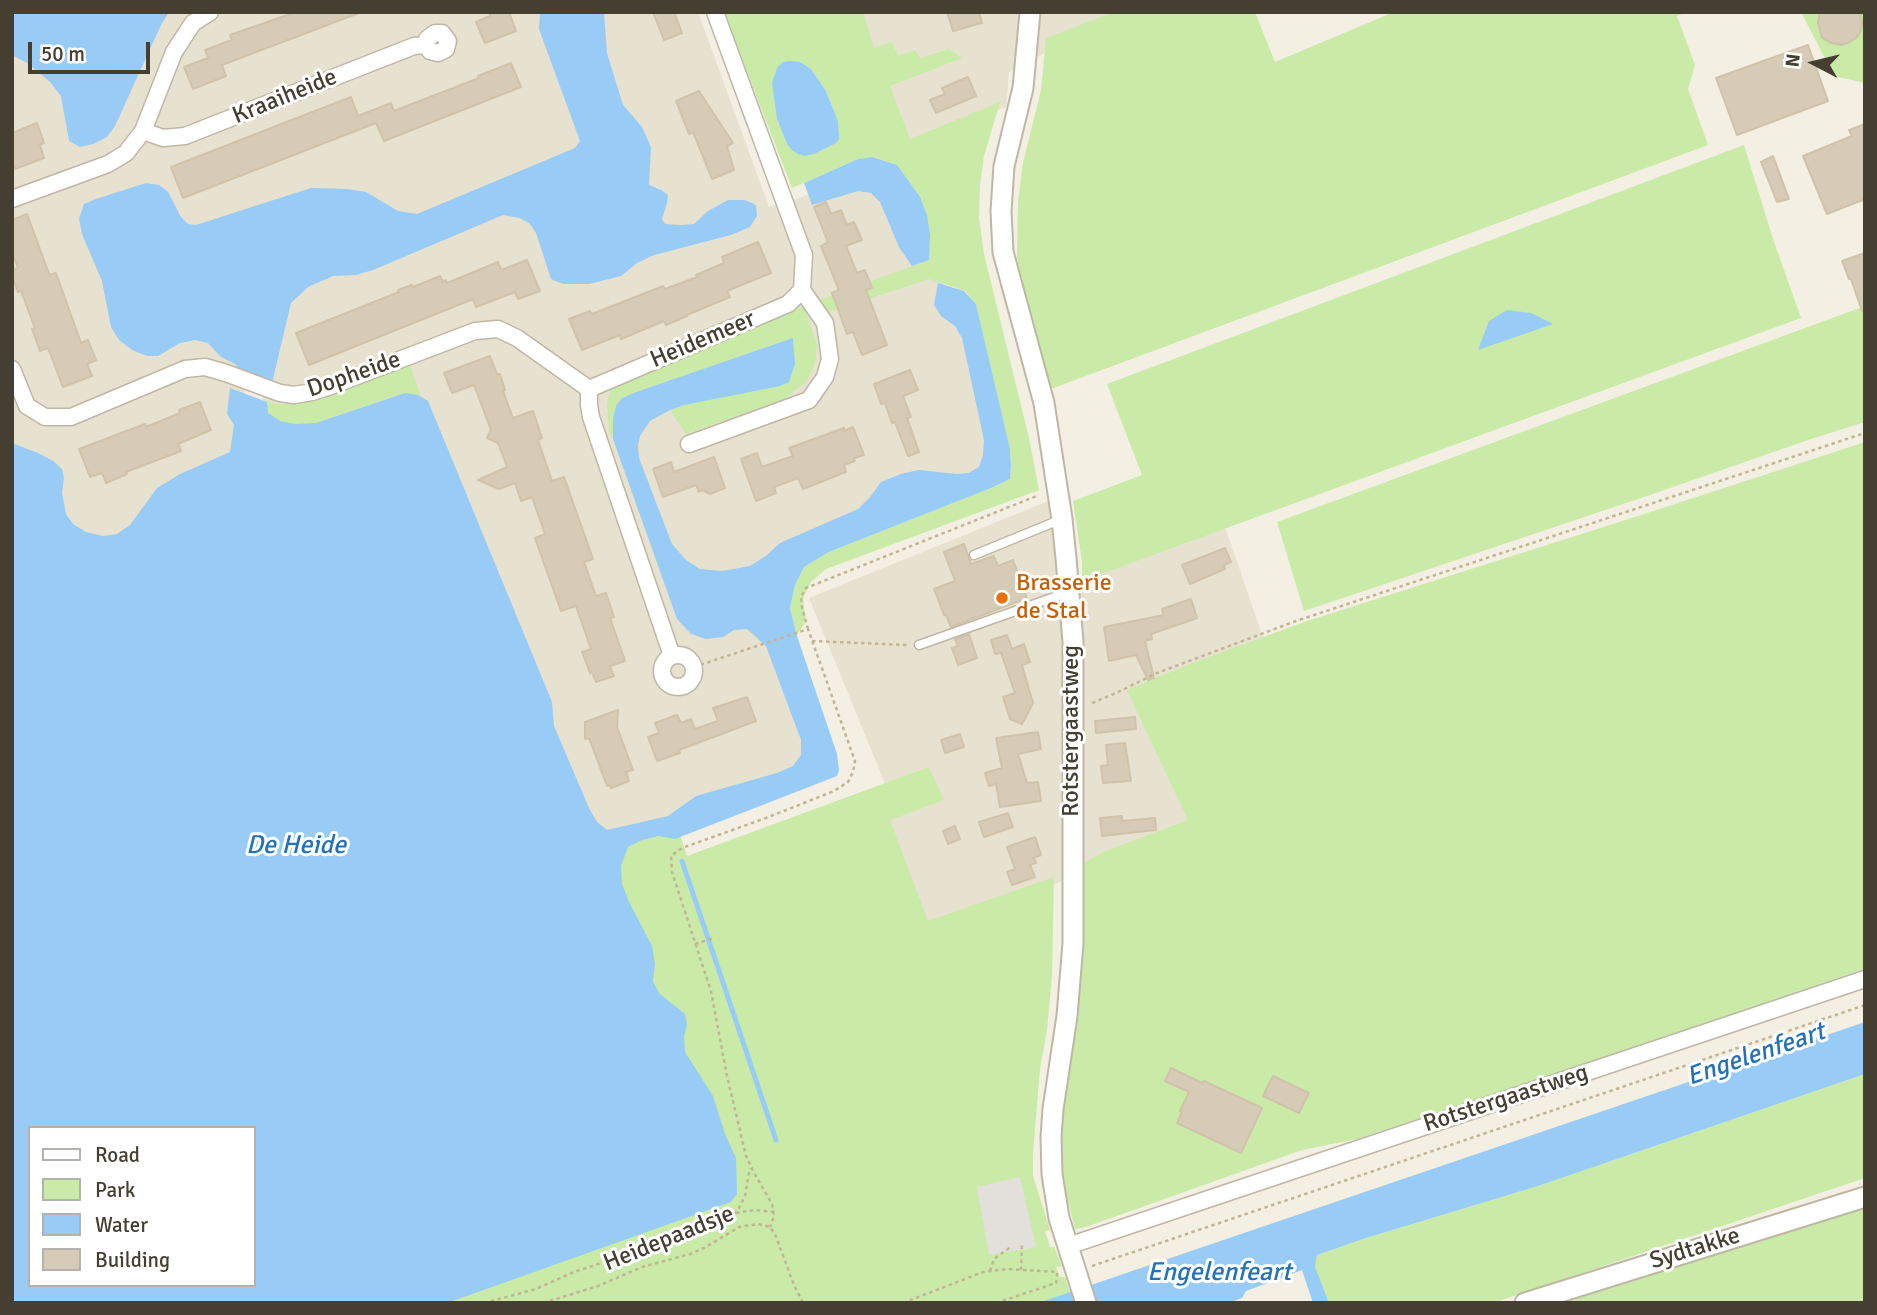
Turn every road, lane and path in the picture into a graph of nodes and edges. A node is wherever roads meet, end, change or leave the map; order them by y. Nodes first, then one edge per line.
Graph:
1 (210, 12) edge
2 (715, 12) edge
3 (1030, 12) edge
4 (426, 45) dead end
5 (143, 131) junction
6 (12, 199) edge
7 (802, 290) junction
8 (12, 369) edge
9 (589, 389) junction
10 (1865, 433) edge
11 (689, 444) dead end
12 (1057, 488) junction
13 (1062, 519) junction
14 (974, 555) dead end
15 (1069, 592) junction
16 (808, 629) junction
17 (812, 641) junction
18 (919, 645) joint
19 (672, 656) junction
20 (694, 667) junction
21 (1072, 710) junction
22 (714, 938) dead end
23 (695, 944) junction
24 (1865, 979) edge
25 (1865, 1005) edge
26 (751, 1167) junction
27 (1865, 1197) edge
28 (774, 1212) junction
29 (733, 1214) junction
30 (770, 1227) junction
31 (1022, 1244) dead end
32 (1012, 1246) dead end
33 (1068, 1246) junction
34 (1021, 1270) junction
35 (990, 1271) junction
36 (1070, 1275) junction
37 (484, 1303) edge
38 (543, 1303) edge
39 (803, 1303) edge
40 (903, 1303) edge
41 (996, 1303) edge
42 (1086, 1303) edge
43 (1525, 1303) edge

1 - 5 street
2 - 7 street
3 - 12 street, Rotstergaastweg
4 - 5 street, Kraaiheide
5 - 6 street
7 - 9 street, Heidemeer
7 - 11 street
8 - 9 street, Dopheide
9 - 19 street
10 - 21 path
12 - 13 street, Rotstergaastweg
12 - 16 path
13 - 14 lane
13 - 15 street, Rotstergaastweg
15 - 18 lane
15 - 21 street, Rotstergaastweg
16 - 17 path
16 - 20 path
17 - 18 path
17 - 23 path
19 - 20 street
19 - 20 street
21 - 33 street, Rotstergaastweg
22 - 23 path
23 - 26 path
24 - 33 street, Rotstergaastweg
25 - 36 path
26 - 28 path
26 - 29 path
27 - 43 street, Sydtakke
28 - 29 path
28 - 30 path
29 - 37 path
30 - 38 path, Heidepaadsje
30 - 39 path, Heidepaadsje
31 - 34 path
32 - 35 path
33 - 36 street, Rotstergaastweg
34 - 35 path
34 - 36 path
35 - 40 path
36 - 41 path
36 - 42 street, Rotstergaastweg

